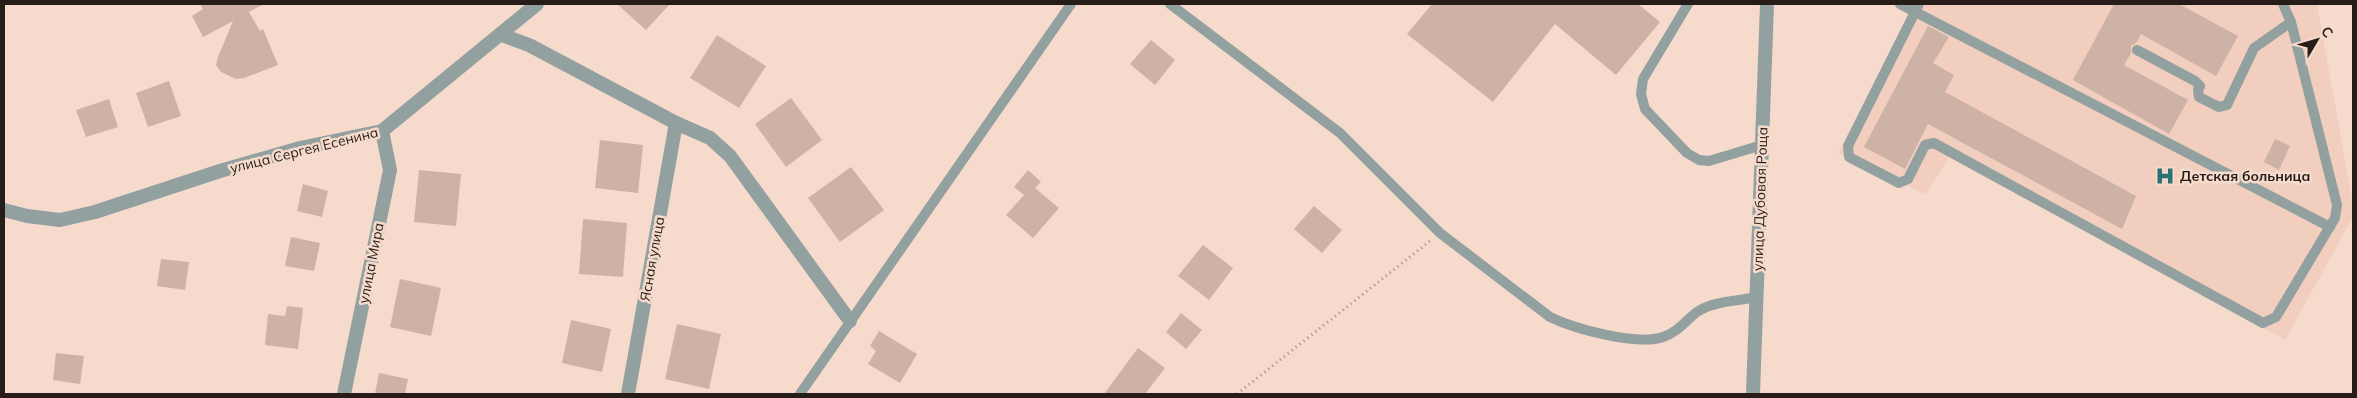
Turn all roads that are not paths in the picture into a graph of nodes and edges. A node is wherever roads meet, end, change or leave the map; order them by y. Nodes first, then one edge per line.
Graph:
1 (537, 4) edge
2 (1071, 4) edge
3 (1170, 4) edge
4 (1688, 4) edge
5 (1767, 4) edge
6 (1900, 4) edge
7 (2283, 4) edge
8 (1918, 8) edge
9 (2291, 22) junction
10 (502, 35) junction
11 (2137, 50) dead end
12 (676, 123) junction
13 (382, 131) junction
14 (1762, 145) junction
15 (4, 210) edge
16 (2330, 227) junction
17 (1757, 297) junction
18 (850, 321) junction
19 (344, 394) edge
20 (628, 394) edge
21 (800, 394) edge
22 (1753, 394) edge

1 - 10 street, улица Сергея Есенина
2 - 18 lane
3 - 17 lane
4 - 14 lane
5 - 14 street, улица Дубовая Роща
6 - 8 lane
7 - 9 lane
8 - 16 lane
8 - 16 lane
9 - 11 lane
9 - 16 lane
10 - 12 street
10 - 13 street, улица Сергея Есенина
12 - 18 street
12 - 20 street, Ясная улица
13 - 15 street, улица Сергея Есенина
13 - 19 street, улица Мира
14 - 17 street, улица Дубовая Роща
17 - 22 street, улица Дубовая Роща
18 - 21 lane

